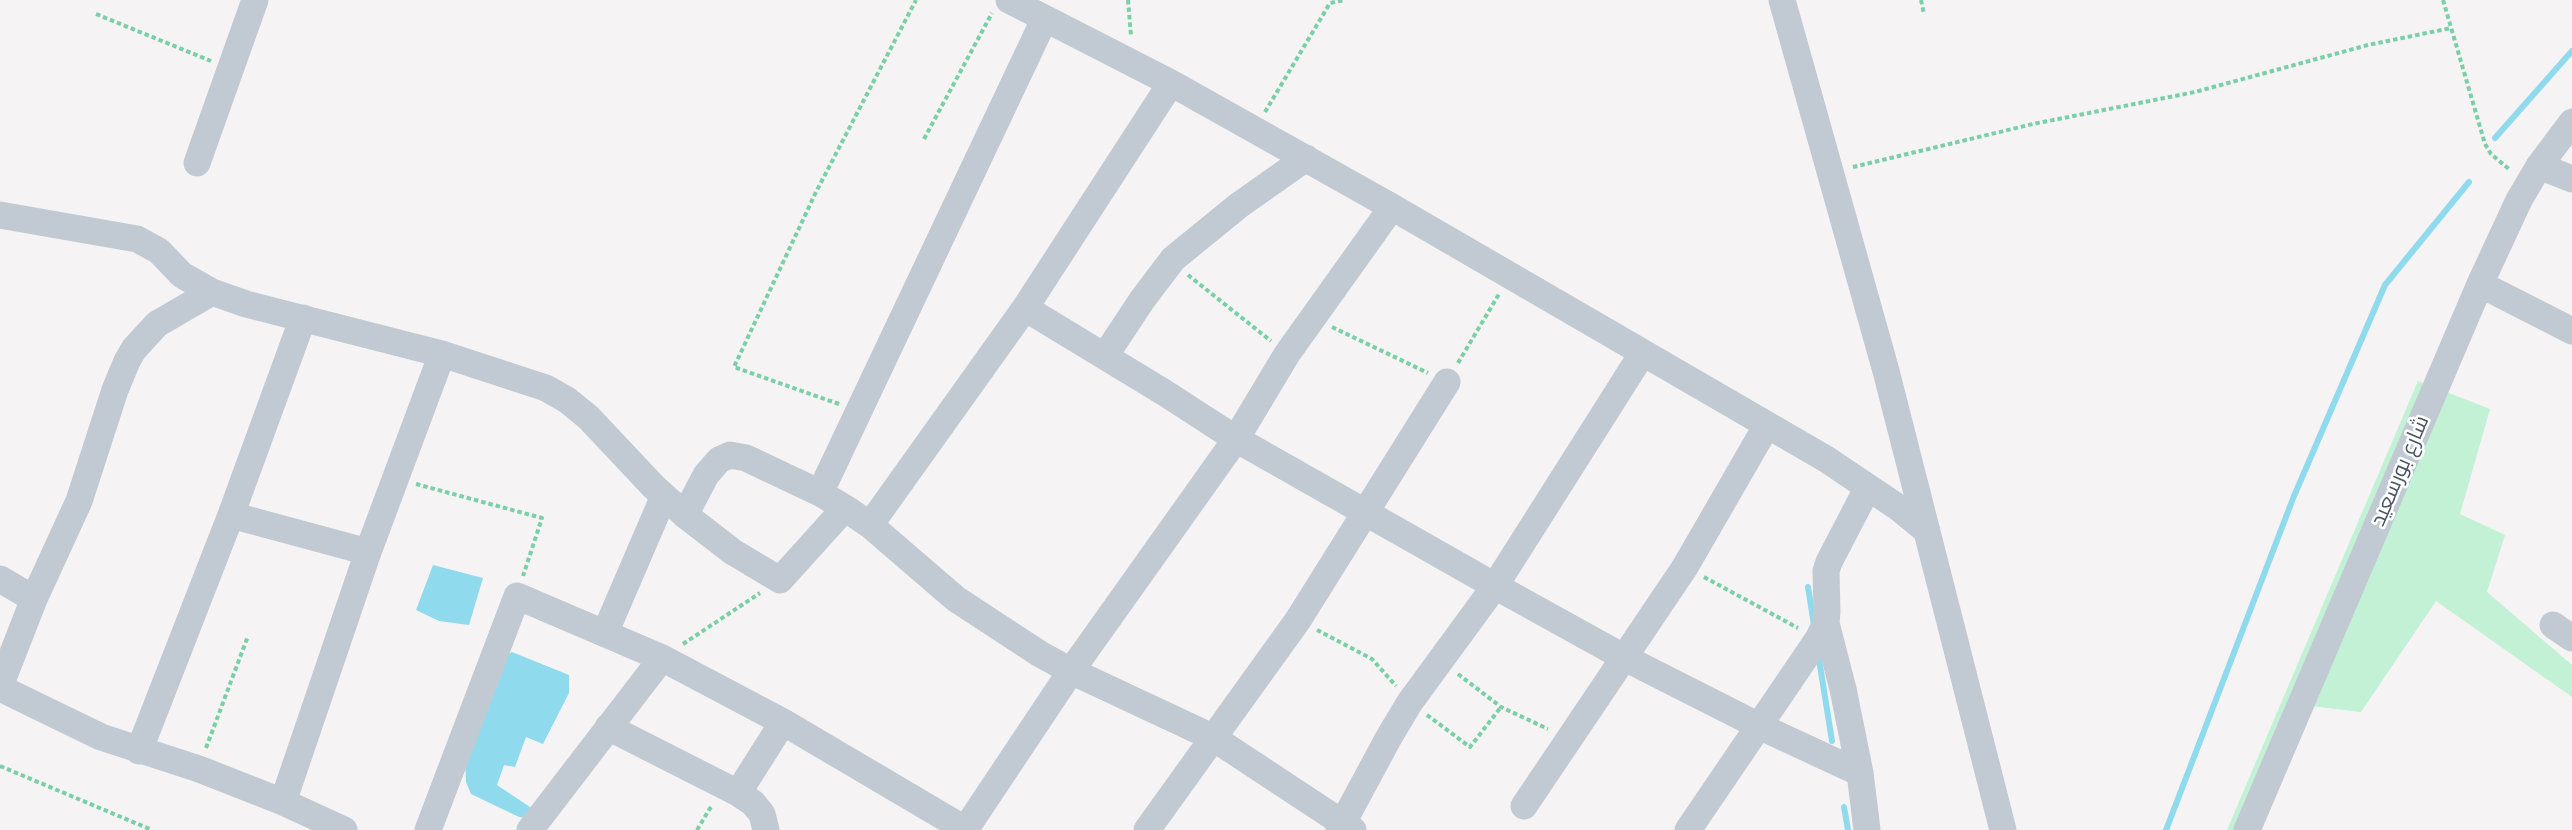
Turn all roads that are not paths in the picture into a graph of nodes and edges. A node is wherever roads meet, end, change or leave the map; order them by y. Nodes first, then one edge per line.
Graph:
1 (255, 0) edge
2 (1782, 0) edge
3 (1001, 5) edge
4 (1044, 20) junction
5 (1170, 83) junction
6 (2572, 122) edge
7 (1306, 158) junction
8 (197, 163) dead end
9 (2539, 166) junction
10 (2572, 179) edge
11 (1392, 207) junction
12 (0, 215) edge
13 (2480, 284) junction
14 (212, 292) junction
15 (1025, 308) junction
16 (303, 318) junction
17 (2572, 331) edge
18 (442, 354) junction
19 (1642, 354) junction
20 (1106, 356) junction
21 (1447, 382) road end
22 (1767, 425) junction
23 (1236, 439) junction
24 (1868, 487) junction
25 (820, 493) junction
26 (664, 496) junction
27 (845, 508) junction
28 (1366, 512) junction
29 (231, 515) junction
30 (685, 515) junction
31 (870, 525) junction
32 (1927, 531) junction
33 (368, 552) junction
34 (0, 579) edge
35 (1495, 586) junction
36 (34, 599) junction
37 (1822, 631) junction
38 (605, 633) junction
39 (1625, 657) junction
40 (662, 658) junction
41 (1071, 671) junction
42 (0, 687) edge
43 (783, 722) junction
44 (1759, 726) junction
45 (608, 727) junction
46 (1212, 737) junction
47 (140, 751) junction
48 (1860, 773) junction
49 (730, 789) junction
50 (283, 802) junction
51 (1524, 806) dead end
52 (1345, 828) edge
53 (344, 830) edge
54 (428, 830) edge
55 (530, 830) edge
56 (766, 830) edge
57 (965, 830) edge
58 (1147, 830) edge
59 (1688, 830) edge
60 (1868, 830) edge
61 (2003, 830) edge
62 (2247, 830) edge

1 - 8 street
2 - 32 street
3 - 4 street
4 - 5 street
4 - 25 street
5 - 7 street
5 - 15 street
6 - 9 street, شارع بورسعيد
7 - 11 street
7 - 20 street
9 - 10 street
9 - 13 street, شارع بورسعيد
11 - 19 street
11 - 23 street
12 - 14 street
13 - 17 street
13 - 62 street, شارع بورسعيد
14 - 16 street
14 - 36 street
15 - 20 street
15 - 31 street
16 - 18 street
16 - 29 street
18 - 26 street
18 - 33 street
19 - 22 street
19 - 35 street
20 - 23 street
21 - 28 street
22 - 24 street
22 - 39 street
23 - 28 street
23 - 41 street
24 - 32 street
24 - 37 street
25 - 27 street
25 - 30 street
26 - 30 street
26 - 38 street
27 - 30 street
27 - 31 street
28 - 35 street
28 - 46 street
29 - 33 street
29 - 47 street
31 - 41 street
32 - 61 street
33 - 50 street
34 - 36 street
35 - 39 street
35 - 52 street
36 - 42 street
37 - 44 street
37 - 48 street
38 - 40 street
38 - 54 street
39 - 44 street
39 - 51 street
40 - 43 street
40 - 45 street
41 - 46 street
41 - 57 street
42 - 47 street
43 - 49 street
43 - 57 street
44 - 48 street
44 - 59 street
45 - 49 street
45 - 55 street
46 - 52 street
46 - 58 street
47 - 50 street
48 - 60 street
49 - 56 street
50 - 53 street

